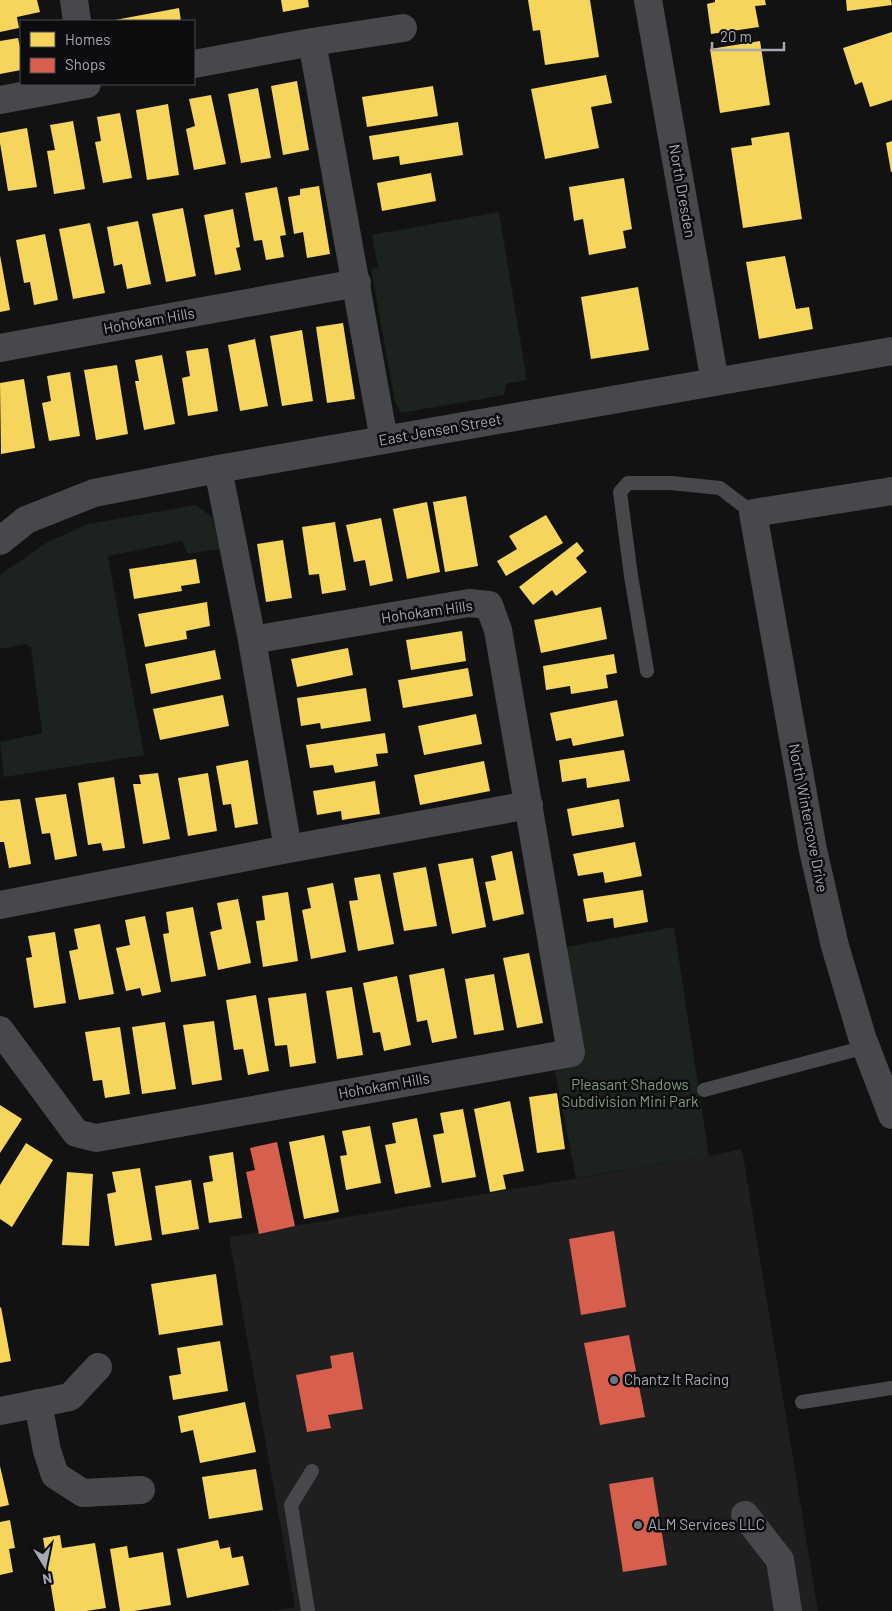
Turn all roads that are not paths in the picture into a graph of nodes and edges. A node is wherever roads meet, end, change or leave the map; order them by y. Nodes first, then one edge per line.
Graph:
1 (74, 0) edge
2 (648, 0) edge
3 (77, 20) edge
4 (403, 28) dead end
5 (312, 42) junction
6 (195, 64) edge
7 (82, 85) edge
8 (0, 100) edge
9 (357, 283) junction
10 (0, 348) edge
11 (892, 351) edge
12 (715, 382) junction
13 (384, 440) junction
14 (218, 469) junction
15 (892, 491) edge
16 (753, 513) junction
17 (0, 540) edge
18 (252, 640) junction
19 (647, 671) dead end
20 (529, 805) junction
21 (288, 850) junction
22 (0, 905) edge
23 (0, 1030) edge
24 (866, 1047) junction
25 (704, 1090) dead end
26 (892, 1115) edge
27 (98, 1367) dead end
28 (892, 1388) edge
29 (802, 1402) dead end
30 (38, 1403) junction
31 (0, 1411) edge
32 (312, 1471) dead end
33 (142, 1490) dead end
34 (745, 1515) dead end
35 (308, 1611) edge
36 (788, 1611) edge

1 - 3 street
2 - 12 street, North Dresden
4 - 5 street
5 - 6 street
5 - 9 street
7 - 8 street
9 - 10 street, Hohokam Hills
9 - 13 street
11 - 12 street, East Jensen Street
12 - 13 street, East Jensen Street
13 - 14 street, East Jensen Street
14 - 17 street, East Jensen Street
14 - 18 street
15 - 16 street
16 - 19 lane
16 - 24 street, North Wintercove Drive
18 - 20 street, Hohokam Hills
18 - 21 street
20 - 21 street
20 - 23 street, Hohokam Hills
21 - 22 street
24 - 25 lane
24 - 26 street, North Wintercove Drive
27 - 30 street
28 - 29 lane
30 - 31 street
30 - 33 street
32 - 35 lane
34 - 36 street

